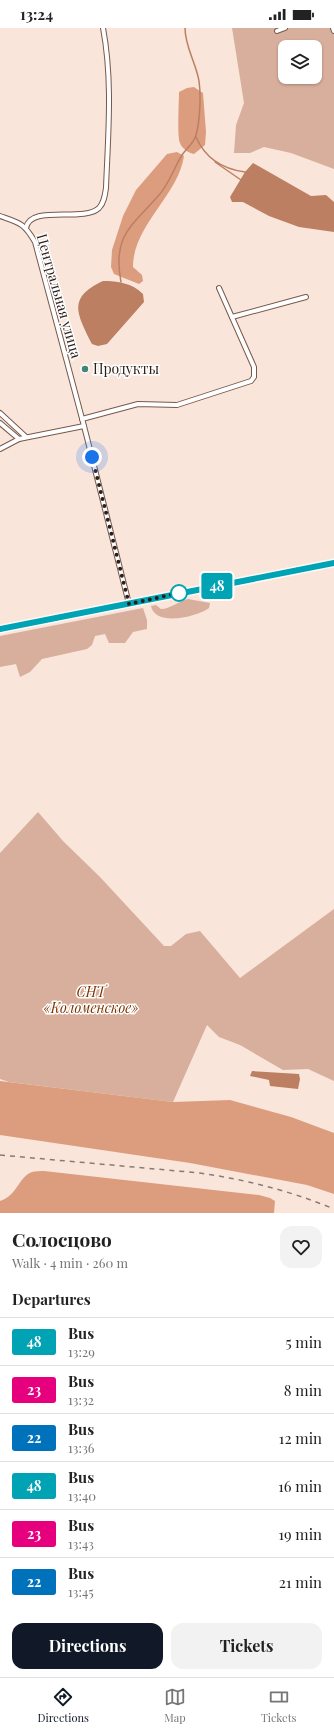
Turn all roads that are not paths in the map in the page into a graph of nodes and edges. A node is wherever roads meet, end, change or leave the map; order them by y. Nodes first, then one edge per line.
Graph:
1 (103, 28) edge
2 (285, 28) edge
3 (333, 28) edge
4 (277, 31) dead end
5 (334, 31) edge
6 (0, 216) edge
7 (26, 228) junction
8 (219, 288) dead end
9 (306, 297) dead end
10 (232, 317) junction
11 (0, 413) edge
12 (82, 419) junction
13 (0, 423) edge
14 (84, 426) junction
15 (26, 437) junction
16 (19, 439) junction
17 (0, 449) edge
18 (334, 562) edge
19 (129, 604) junction
20 (0, 629) edge

1 - 7 street
2 - 4 street
3 - 5 street
6 - 7 street
7 - 12 street, Центральная улица
8 - 10 street
9 - 10 street
10 - 12 street
11 - 15 street
12 - 14 street, Центральная улица
13 - 16 street
14 - 15 street
14 - 19 street, Центральная улица
15 - 16 street
16 - 17 street
18 - 19 main road
19 - 20 main road

